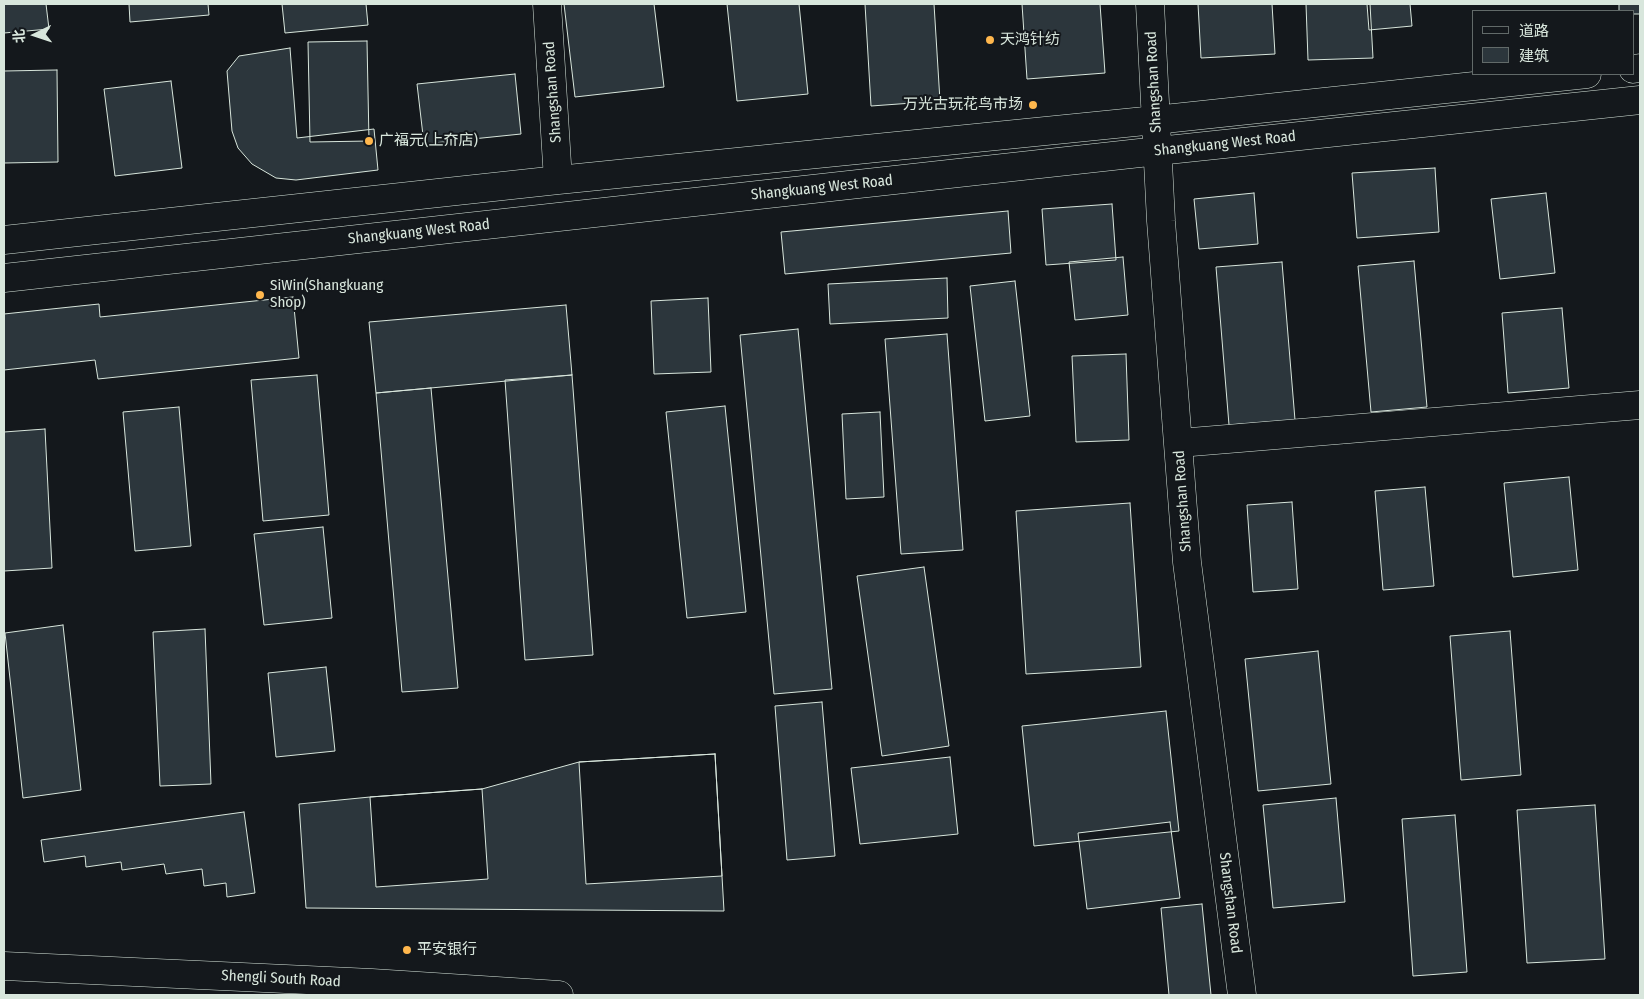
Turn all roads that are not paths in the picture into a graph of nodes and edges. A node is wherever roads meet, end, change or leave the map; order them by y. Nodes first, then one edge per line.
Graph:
1 (547, 4) edge
2 (1150, 4) edge
3 (1578, 75) edge
4 (1640, 100) edge
5 (1155, 120) junction
6 (1158, 151) junction
7 (558, 180) junction
8 (4, 240) edge
9 (4, 278) edge
10 (1640, 405) edge
11 (1179, 443) junction
12 (4, 966) edge
13 (558, 995) edge
14 (1242, 995) edge

1 - 7 street, Shangshan Road
2 - 5 street, Shangshan Road
3 - 5 street, Shangkuang West Road
4 - 6 street, Shangkuang West Road
5 - 6 street, Shangshan Road
5 - 7 street, Shangkuang West Road
6 - 9 street, Shangkuang West Road
6 - 11 street, Shangshan Road
7 - 8 street, Shangkuang West Road
10 - 11 street
11 - 14 street, Shangshan Road
12 - 13 street, Shengli South Road

